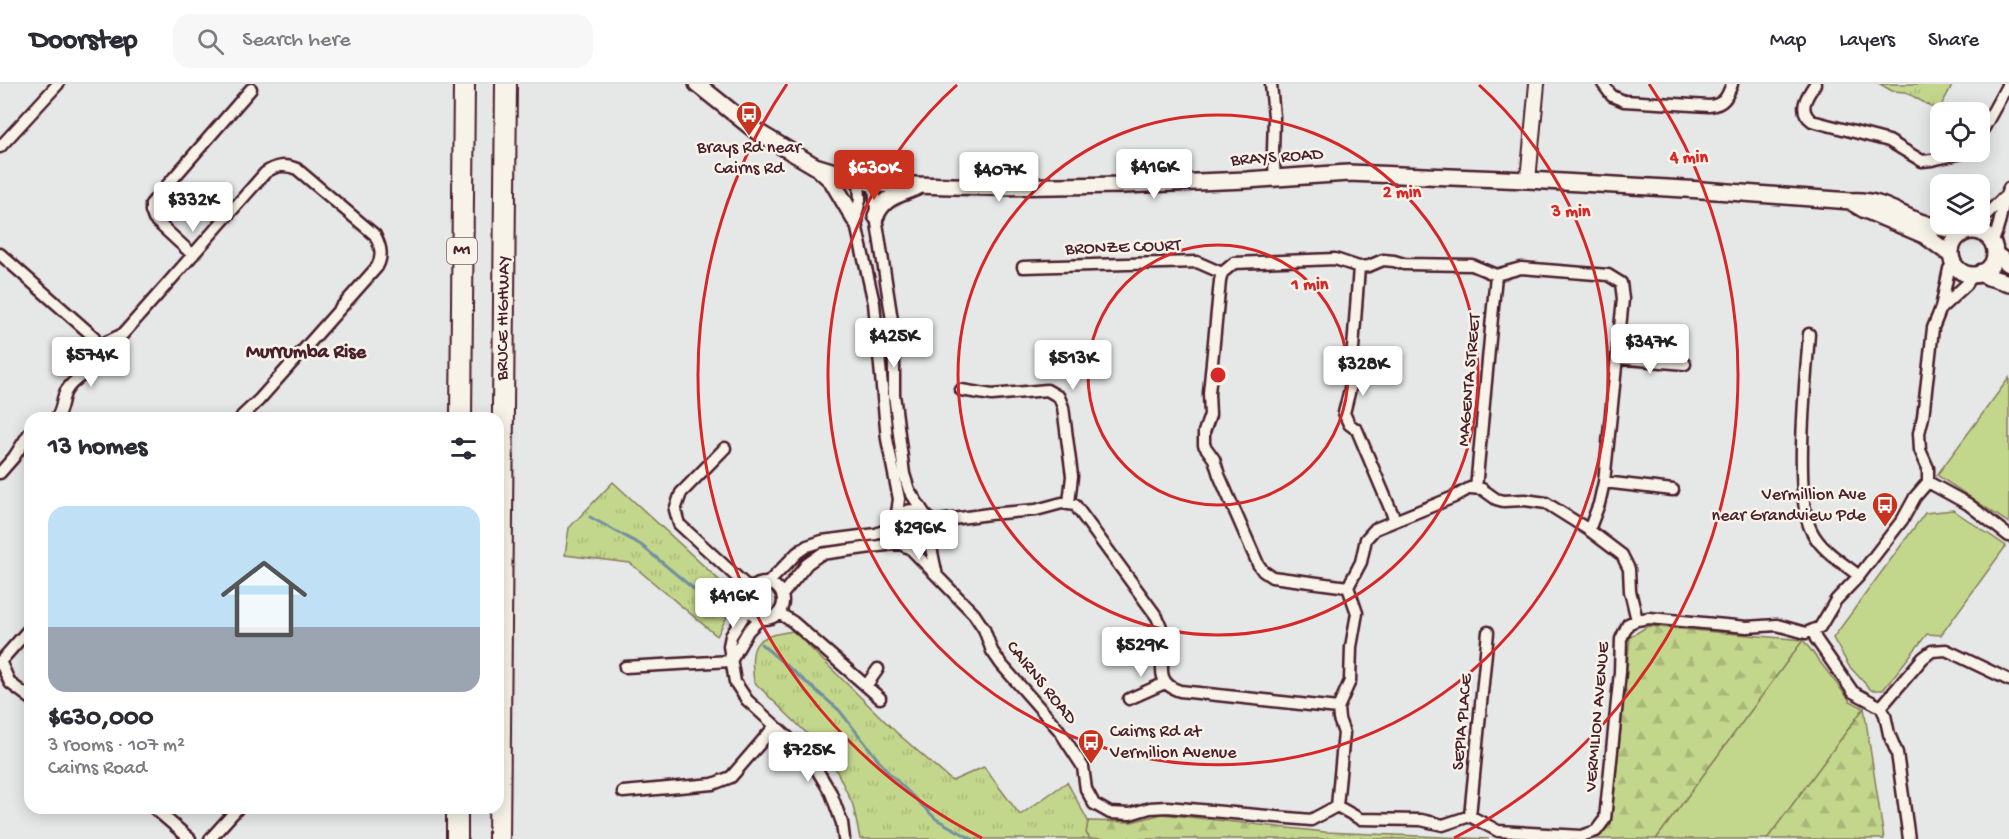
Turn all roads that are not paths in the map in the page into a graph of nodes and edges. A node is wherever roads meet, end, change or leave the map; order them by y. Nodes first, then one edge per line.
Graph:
1 (58, 84) edge
2 (464, 84) edge
3 (506, 84) edge
4 (697, 84) edge
5 (1270, 84) edge
6 (1537, 84) edge
7 (1603, 84) edge
8 (1732, 84) edge
9 (1815, 84) edge
10 (2008, 84) edge
11 (251, 89) dead end
12 (1990, 117) edge
13 (0, 147) edge
14 (1930, 160) edge
15 (815, 166) junction
16 (1275, 178) junction
17 (1528, 180) junction
18 (867, 182) junction
19 (919, 186) junction
20 (2006, 193) edge
21 (1851, 201) junction
22 (1990, 209) edge
23 (876, 216) junction
24 (855, 220) junction
25 (1930, 224) edge
26 (1964, 234) edge
27 (1982, 234) edge
28 (1993, 248) junction
29 (0, 254) edge
30 (193, 255) junction
31 (1952, 259) junction
32 (2009, 264) edge
33 (1023, 267) dead end
34 (1359, 267) junction
35 (1222, 273) junction
36 (1977, 273) junction
37 (1496, 276) junction
38 (2009, 283) edge
39 (1941, 308) junction
40 (1809, 334) dead end
41 (99, 346) junction
42 (1617, 358) junction
43 (1686, 364) dead end
44 (961, 390) dead end
45 (59, 412) edge
46 (246, 412) edge
47 (460, 412) edge
48 (503, 412) edge
49 (24, 441) edge
50 (724, 448) dead end
51 (0, 472) edge
52 (1604, 482) junction
53 (1928, 482) junction
54 (1476, 488) junction
55 (1673, 490) dead end
56 (1069, 503) junction
57 (927, 518) junction
58 (1395, 520) junction
59 (895, 524) junction
60 (1589, 530) junction
61 (2009, 536) edge
62 (929, 538) junction
63 (905, 545) junction
64 (1859, 576) junction
65 (937, 578) junction
66 (768, 583) junction
67 (1348, 587) junction
68 (751, 590) junction
69 (782, 595) junction
70 (748, 609) junction
71 (779, 613) junction
72 (760, 619) junction
73 (1636, 620) junction
74 (1813, 631) junction
75 (1488, 632) dead end
76 (24, 635) edge
77 (731, 661) junction
78 (0, 662) edge
79 (625, 667) dead end
80 (878, 669) dead end
81 (2009, 680) edge
82 (1165, 683) junction
83 (867, 686) junction
84 (24, 694) edge
85 (880, 698) dead end
86 (1129, 699) dead end
87 (1881, 707) junction
88 (1338, 708) junction
89 (775, 726) junction
90 (623, 792) dead end
91 (1337, 806) junction
92 (161, 814) edge
93 (233, 814) edge
94 (457, 814) edge
95 (499, 814) edge
96 (1470, 816) junction
97 (190, 839) edge
98 (210, 839) edge
99 (457, 839) edge
100 (499, 839) edge
101 (844, 839) edge
102 (1910, 839) edge

1 - 13 street
2 - 47 highway, M1
3 - 48 highway, BRUCE HIGHWAY
4 - 15 main road, BRAYS ROAD
5 - 16 street
6 - 17 street
7 - 8 street
9 - 14 street
10 - 12 street
11 - 30 street
15 - 18 main road, BRAYS ROAD
15 - 24 main road
16 - 17 main road, BRAYS ROAD
16 - 19 main road, BRAYS ROAD
17 - 21 main road, BRAYS ROAD
18 - 19 main road, BRAYS ROAD
18 - 23 street
18 - 24 street
19 - 23 main road
20 - 22 street
20 - 28 street
21 - 25 main road, BRAYS ROAD
21 - 31 main road, BRAYS ROAD
23 - 57 street
24 - 59 street
26 - 31 main road
27 - 28 main road
28 - 32 main road
28 - 36 main road
29 - 41 street
30 - 41 street
30 - 46 street
31 - 36 main road
31 - 39 street
33 - 35 street, BRONZE COURT
34 - 35 street
34 - 37 street
34 - 58 street
35 - 67 street
36 - 38 main road
36 - 39 street
37 - 42 street
37 - 54 street, MAGENTA STREET
39 - 53 street
40 - 64 street
41 - 45 street
42 - 43 street
42 - 52 street
44 - 56 street
49 - 51 street
50 - 68 street
52 - 55 street
52 - 60 street
53 - 61 street
53 - 64 street
54 - 58 street
54 - 60 street
56 - 57 street
56 - 82 street
57 - 59 street
57 - 62 street
58 - 67 street
59 - 63 street
59 - 66 street
60 - 73 street
62 - 63 street
62 - 65 street
63 - 65 street, CAIRNS ROAD
63 - 69 street
64 - 74 street
65 - 91 street, CAIRNS ROAD
66 - 68 street
66 - 69 street
67 - 88 street
68 - 70 street
69 - 71 street
70 - 72 street
70 - 77 street
71 - 72 street
71 - 83 street
72 - 77 street
73 - 74 street
73 - 96 street, VERMILION AVENUE
74 - 87 street
75 - 96 street, SEPIA PLACE
76 - 78 street
77 - 79 street
77 - 89 street
78 - 84 street
80 - 83 street
81 - 87 street
82 - 86 street
82 - 88 street
83 - 85 street
87 - 102 street
88 - 91 street
89 - 90 street
89 - 101 street
91 - 96 street
92 - 97 street
93 - 98 street
94 - 99 highway
95 - 100 highway, BRUCE HIGHWAY

